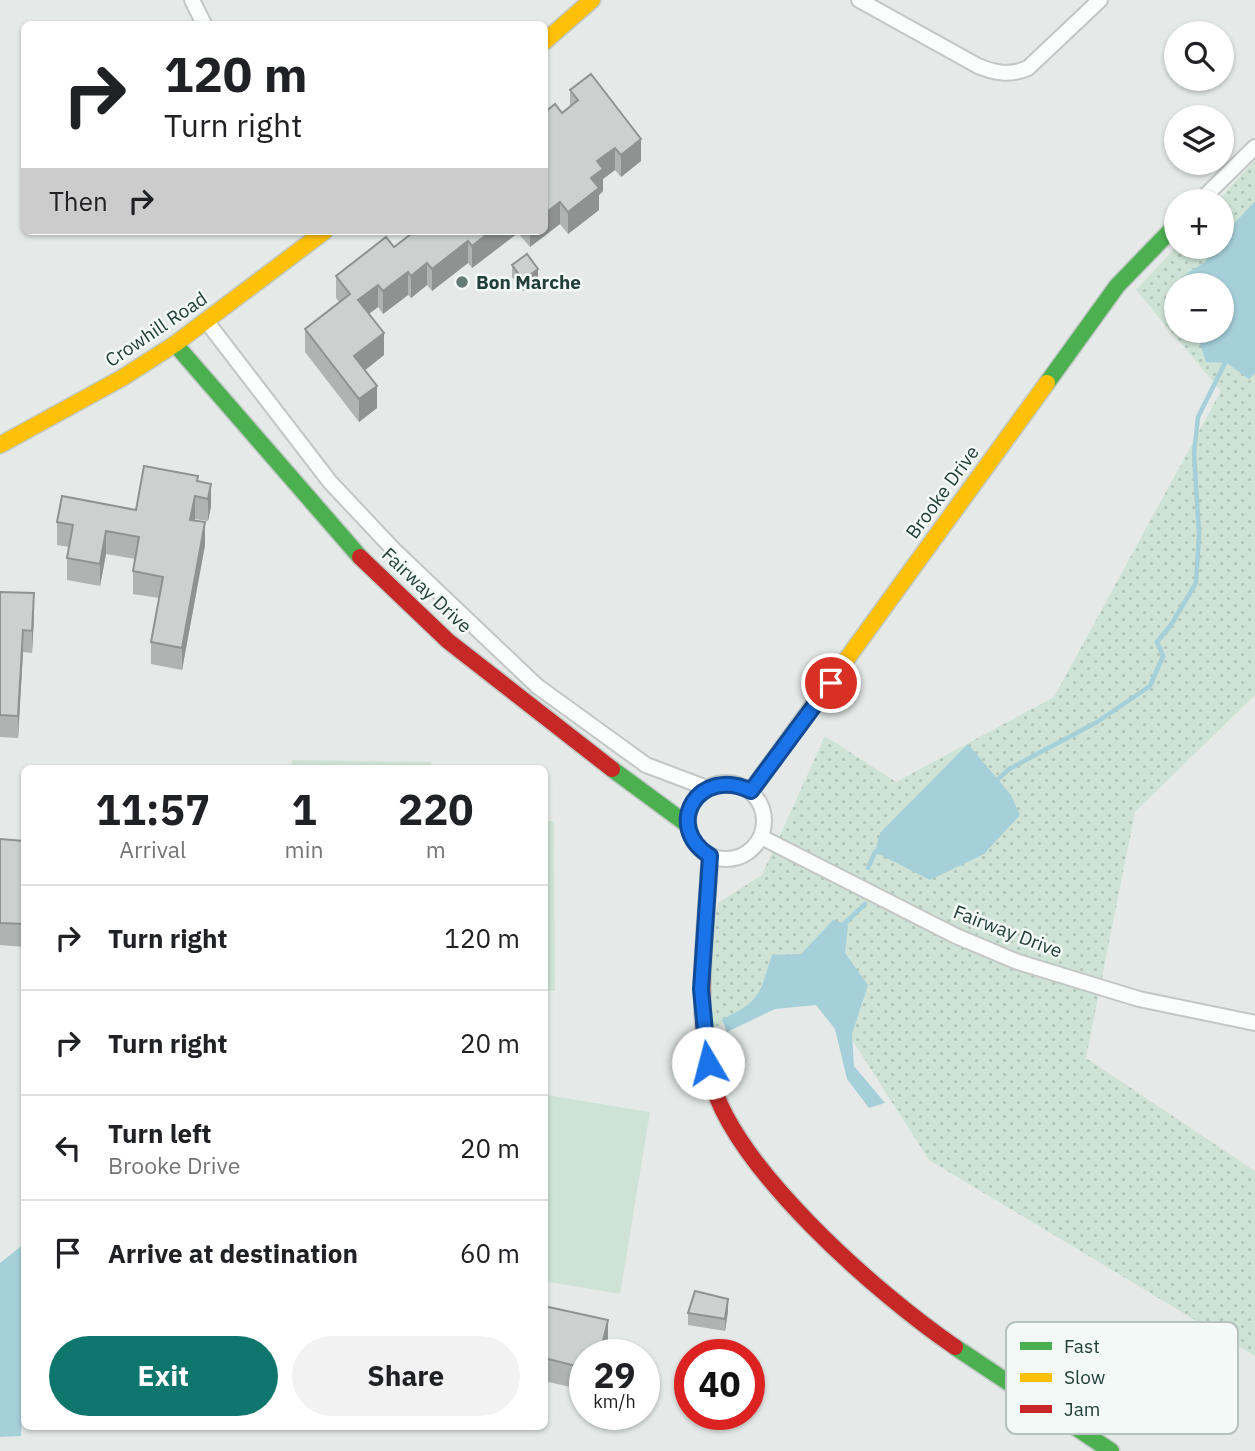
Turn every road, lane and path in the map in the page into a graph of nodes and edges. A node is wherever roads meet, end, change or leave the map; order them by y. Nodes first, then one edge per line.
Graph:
1 (192, 0) edge
2 (592, 0) edge
3 (859, 0) edge
4 (1100, 0) edge
5 (202, 21) edge
6 (548, 38) edge
7 (1255, 147) edge
8 (1212, 189) edge
9 (316, 235) edge
10 (1164, 237) edge
11 (207, 322) junction
12 (175, 344) junction
13 (0, 445) edge
14 (707, 788) junction
15 (751, 791) junction
16 (688, 825) junction
17 (761, 837) junction
18 (710, 856) junction
19 (1255, 1023) edge
20 (1006, 1382) edge
21 (1081, 1434) edge
22 (1101, 1448) edge

1 - 5 street
2 - 6 street
3 - 4 street
7 - 8 street
9 - 11 street, Crowhill Road
10 - 15 street, Brooke Drive
11 - 12 street, Crowhill Road
11 - 14 street, Fairway Drive
12 - 13 street, Crowhill Road
12 - 16 street, Fairway Drive
14 - 15 street
14 - 16 street
15 - 17 street
16 - 18 street
17 - 18 street
17 - 19 street, Fairway Drive
18 - 20 street
21 - 22 street

